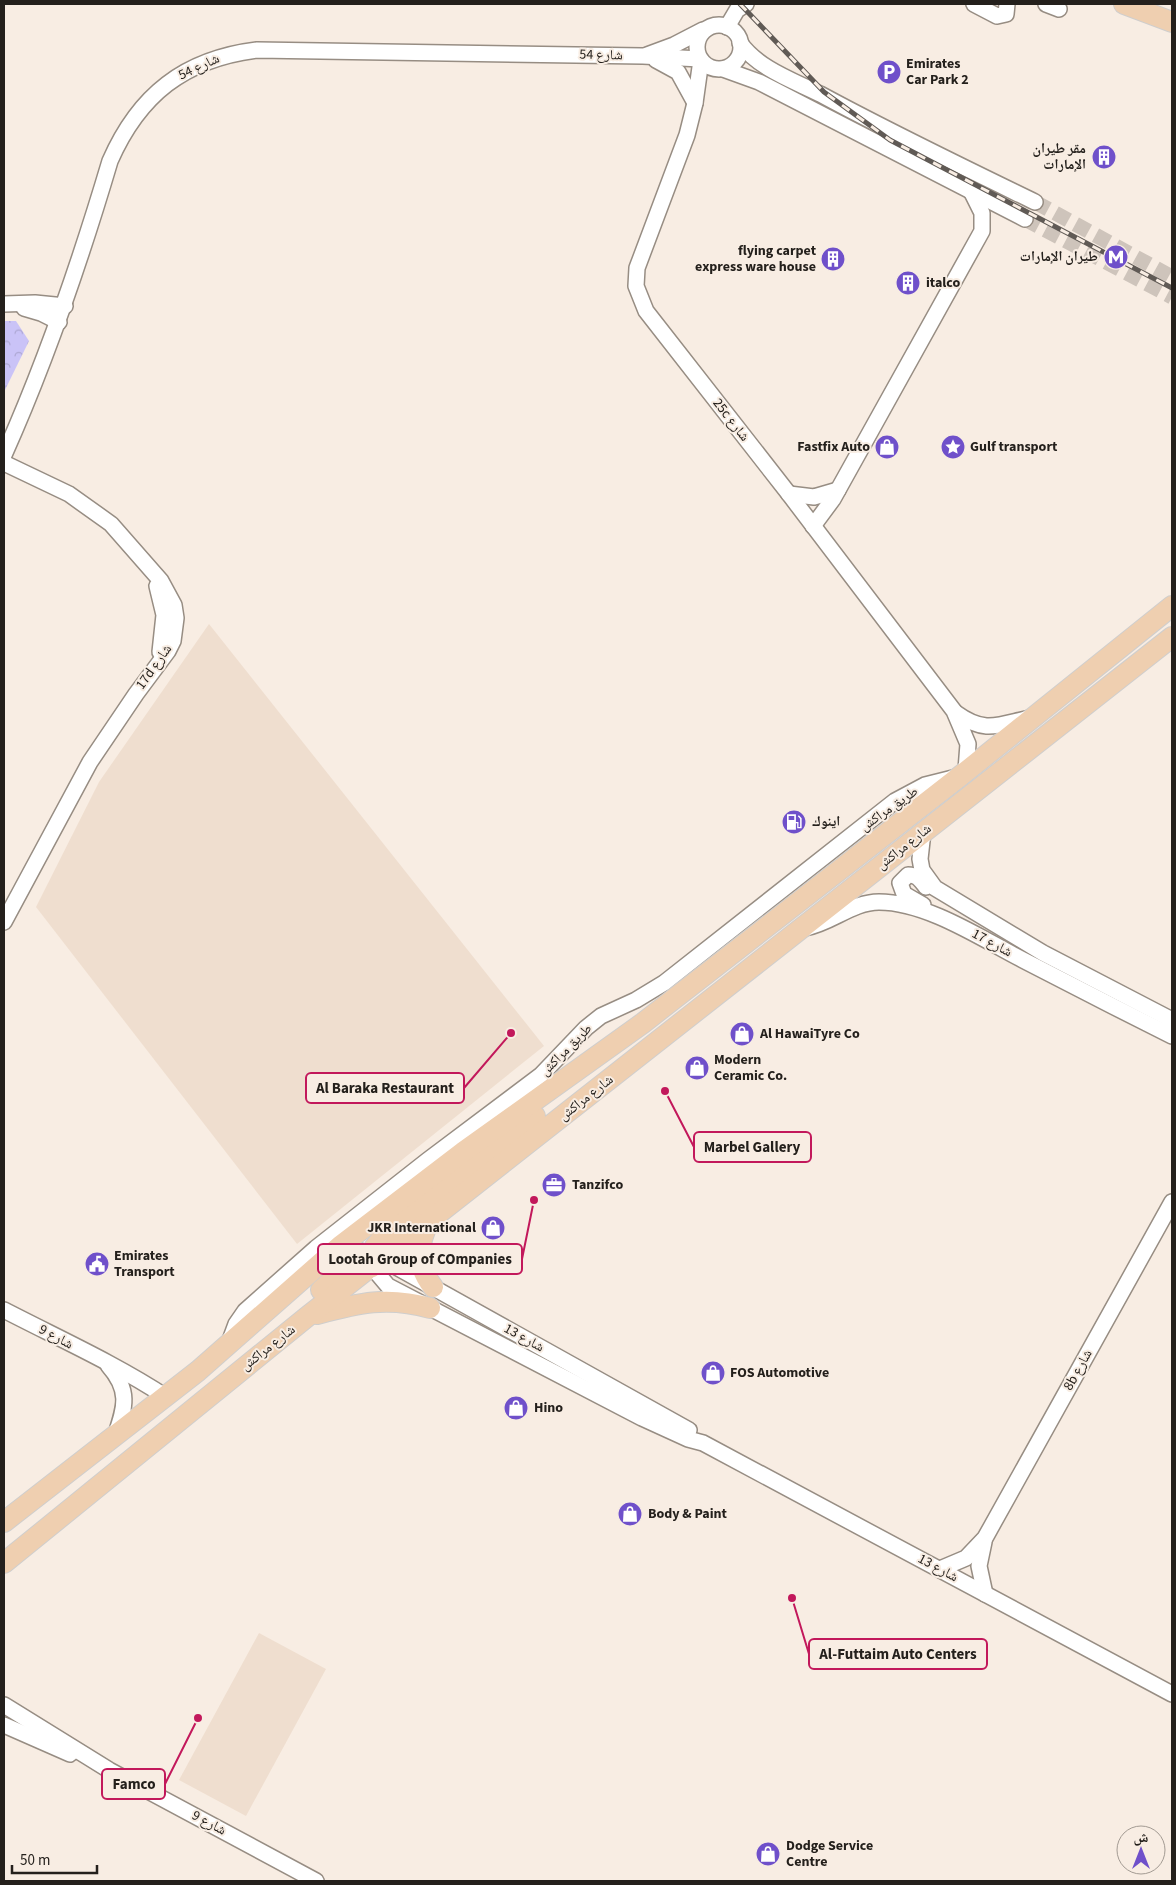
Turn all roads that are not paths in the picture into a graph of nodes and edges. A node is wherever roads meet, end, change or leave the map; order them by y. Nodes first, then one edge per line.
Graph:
1 (746, 4) edge
2 (974, 4) edge
3 (1007, 4) edge
4 (1124, 4) edge
5 (1172, 22) edge
6 (727, 27) junction
7 (704, 30) junction
8 (740, 43) junction
9 (645, 56) junction
10 (700, 60) junction
11 (720, 69) junction
12 (695, 100) junction
13 (972, 193) junction
14 (1035, 202) tunnel mouth
15 (1025, 219) tunnel mouth
16 (6, 304) edge
17 (65, 306) junction
18 (59, 322) junction
19 (4, 455) edge
20 (4, 463) edge
21 (838, 490) junction
22 (789, 494) junction
23 (813, 526) junction
24 (1172, 606) edge
25 (1172, 637) edge
26 (954, 711) junction
27 (1030, 718) junction
28 (962, 774) junction
29 (923, 832) junction
30 (962, 905) junction
31 (4, 922) edge
32 (952, 923) junction
33 (802, 928) junction
34 (1172, 1020) edge
35 (1172, 1036) edge
36 (571, 1074) junction
37 (1172, 1202) edge
38 (429, 1222) junction
39 (336, 1249) junction
40 (376, 1260) junction
41 (433, 1287) junction
42 (430, 1308) junction
43 (4, 1310) edge
44 (308, 1316) junction
45 (229, 1346) junction
46 (108, 1365) junction
47 (247, 1365) junction
48 (166, 1397) junction
49 (115, 1437) junction
50 (703, 1443) junction
51 (4, 1522) edge
52 (985, 1538) junction
53 (4, 1563) edge
54 (940, 1569) junction
55 (985, 1594) junction
56 (1172, 1694) edge
57 (4, 1705) edge
58 (4, 1725) edge
59 (102, 1766) junction
60 (316, 1881) edge

1 - 6 street
2 - 3 street
4 - 5 main road
6 - 7 street
6 - 8 street
7 - 9 street, شارع 54
7 - 10 street
8 - 11 street
8 - 14 street
9 - 10 street, شارع 54
9 - 12 street
9 - 17 street, شارع 54
10 - 11 street
10 - 12 street, 25c شارع
11 - 12 street, 25c شارع
11 - 13 street
12 - 22 street, 25c شارع
13 - 15 street
13 - 21 street
16 - 17 street
16 - 18 street
17 - 18 street, شارع 54
18 - 19 street, شارع 54
20 - 31 street, 17d شارع
21 - 22 street
21 - 23 street
22 - 23 street, 25c شارع
23 - 26 street, 25c شارع
24 - 27 main road, شارع مراكش
25 - 29 main road, شارع مراكش
26 - 27 street, 25c شارع
26 - 28 street, 25c شارع
27 - 28 main road, شارع مراكش
28 - 36 main road, شارع مراكش
28 - 45 street, طريق مراكش
29 - 30 street, شارع 17
29 - 33 main road, شارع مراكش
30 - 32 street
30 - 34 street, شارع 17
32 - 33 street, شارع 17
32 - 35 street, شارع 17
33 - 38 main road, شارع مراكش
36 - 39 main road, شارع مراكش
36 - 40 main road
37 - 52 street, 8b شارع
38 - 40 main road, شارع مراكش
38 - 41 main road
39 - 40 street, شارع 13
39 - 45 main road, شارع مراكش
39 - 47 main road
40 - 41 street, شارع 13
40 - 42 street, شارع 13
40 - 44 main road, شارع مراكش
41 - 50 street, شارع 13
42 - 44 main road
42 - 50 street, شارع 13
43 - 46 street, شارع 9
44 - 47 main road, شارع مراكش
45 - 48 main road, شارع مراكش
46 - 48 street, شارع 9
46 - 49 street, شارع 9
47 - 53 main road, شارع مراكش
48 - 49 main road, شارع مراكش
49 - 51 main road, شارع مراكش
50 - 54 street, شارع 13
52 - 54 street, 8b شارع
52 - 55 street, 8b شارع
54 - 55 street, شارع 13
55 - 56 street, شارع 13
57 - 59 street, شارع 9
58 - 59 street, شارع 9
59 - 60 street, شارع 9

